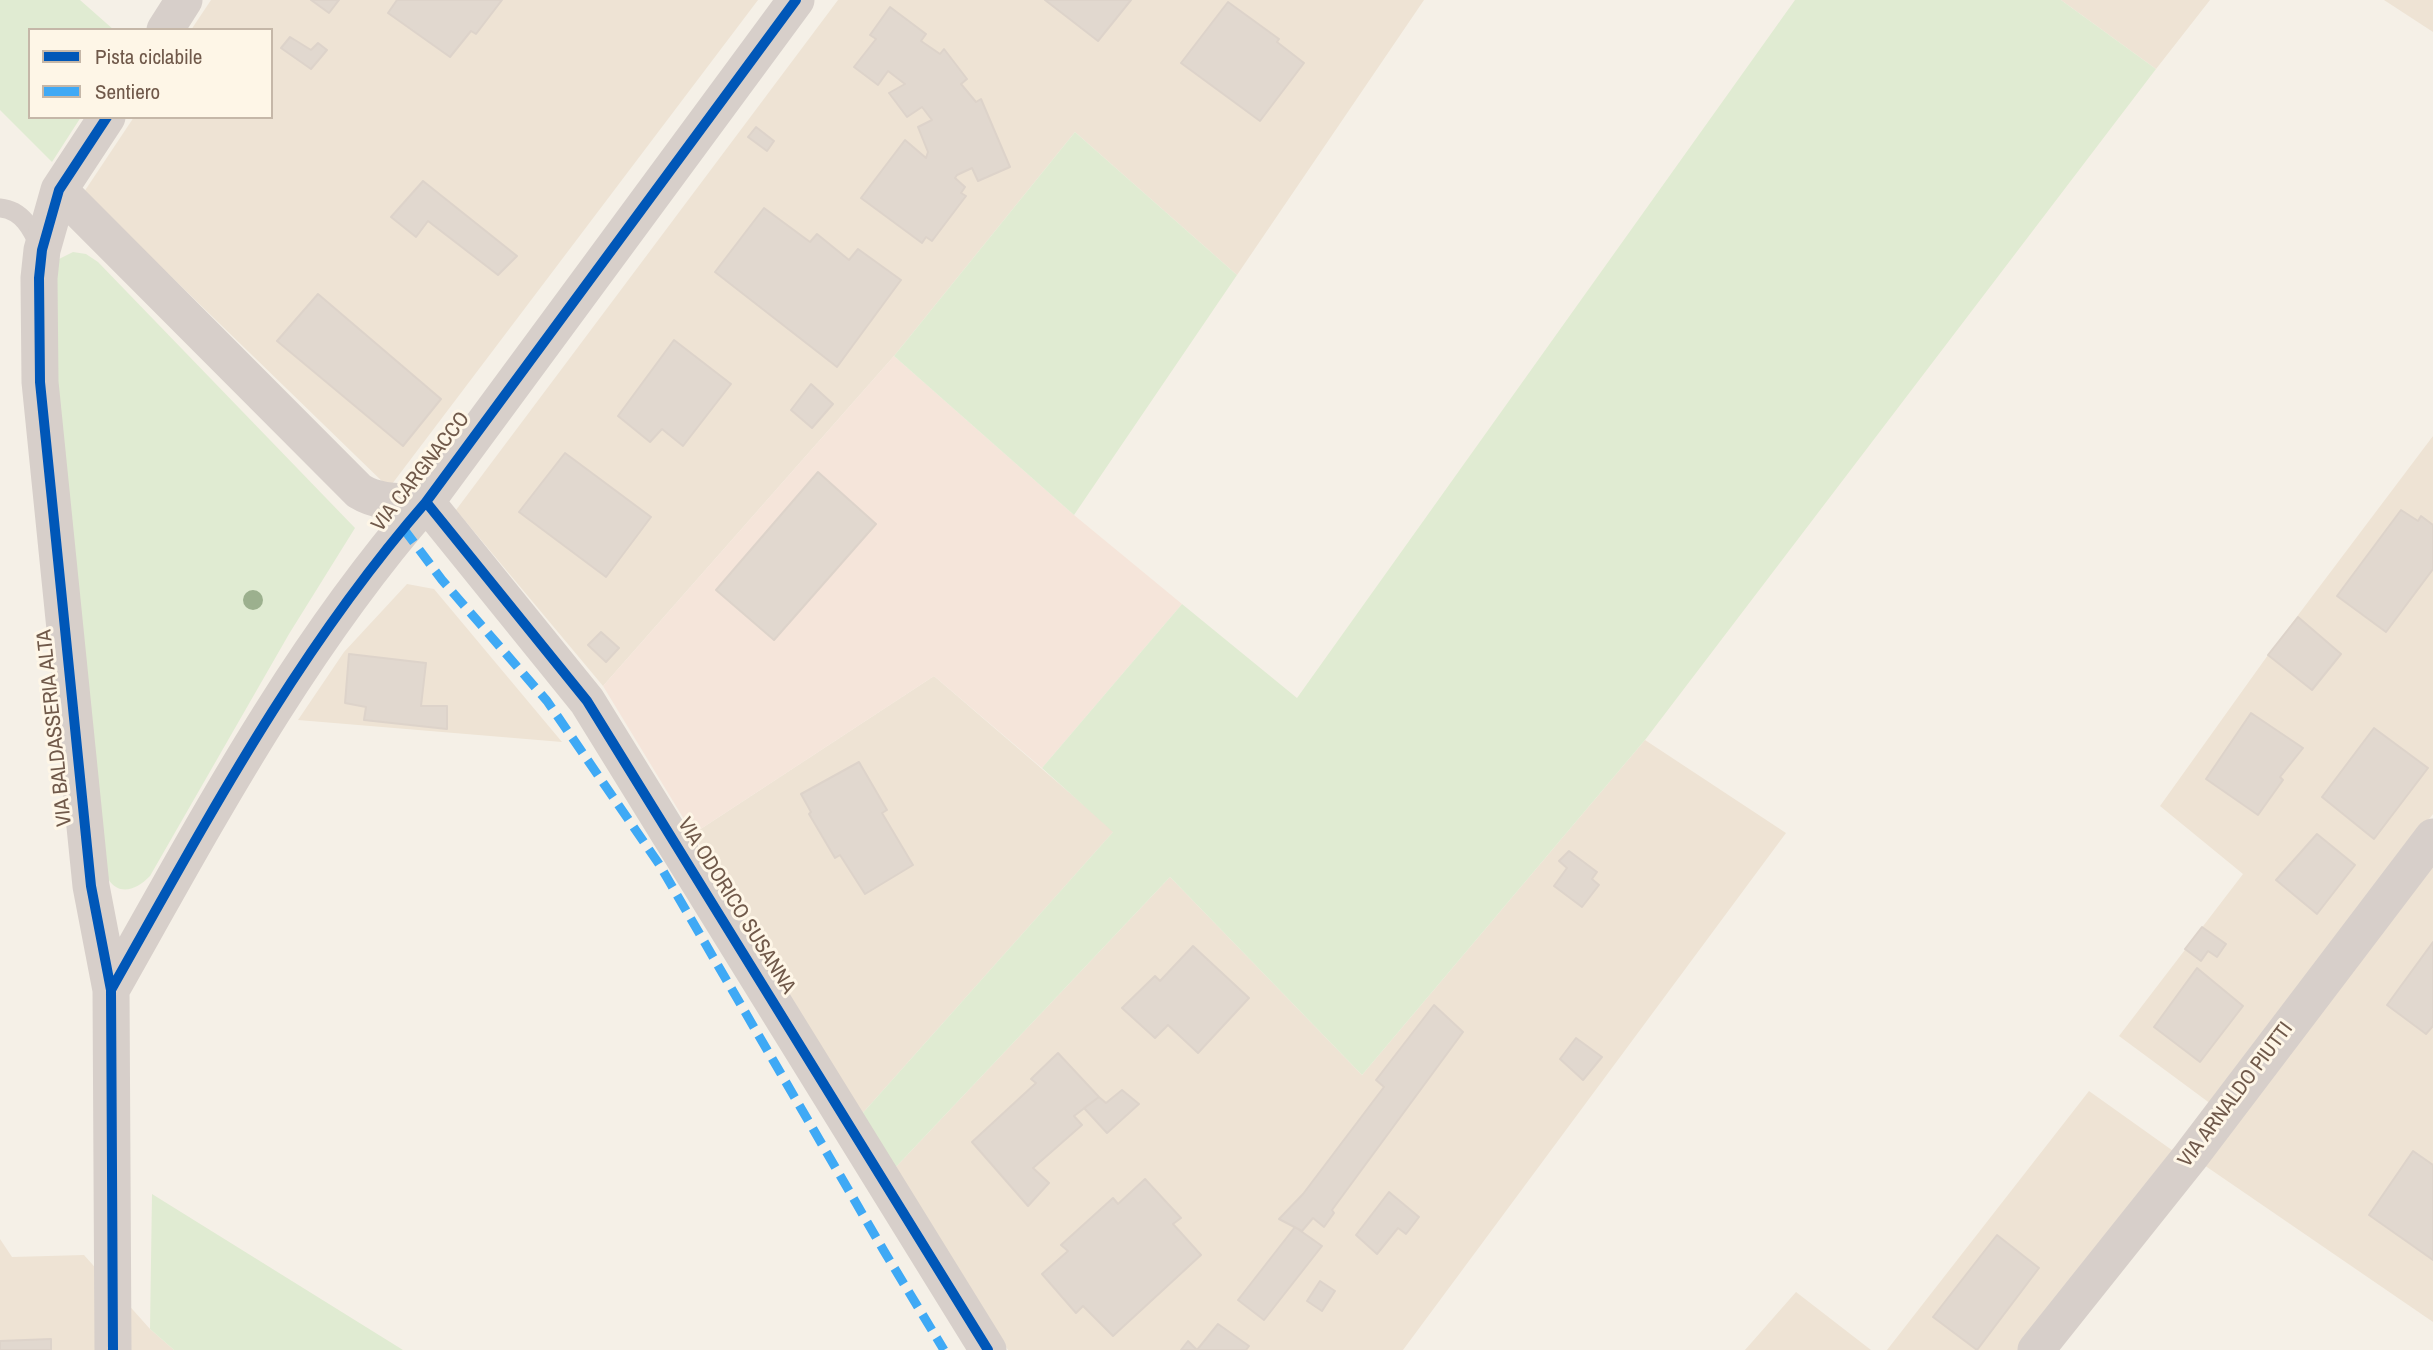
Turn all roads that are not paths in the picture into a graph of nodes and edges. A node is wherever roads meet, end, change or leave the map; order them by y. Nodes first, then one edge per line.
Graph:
1 (184, 0) edge
2 (796, 0) edge
3 (166, 28) edge
4 (106, 119) edge
5 (59, 190) junction
6 (0, 208) edge
7 (42, 250) junction
8 (426, 502) junction
9 (2433, 837) edge
10 (111, 990) junction
11 (113, 1350) edge
12 (988, 1350) edge
13 (2036, 1350) edge

1 - 3 street
2 - 8 street, VIA CARGNACCO
4 - 5 street, VIA BALDASSERIA ALTA
5 - 7 street, VIA BALDASSERIA ALTA
5 - 8 street
6 - 7 lane
7 - 10 street, VIA BALDASSERIA ALTA
8 - 10 street, VIA CARGNACCO
8 - 12 street, VIA ODORICO SUSANNA
9 - 13 street, VIA ARNALDO PIUTTI
10 - 11 street, VIA BALDASSERIA ALTA

